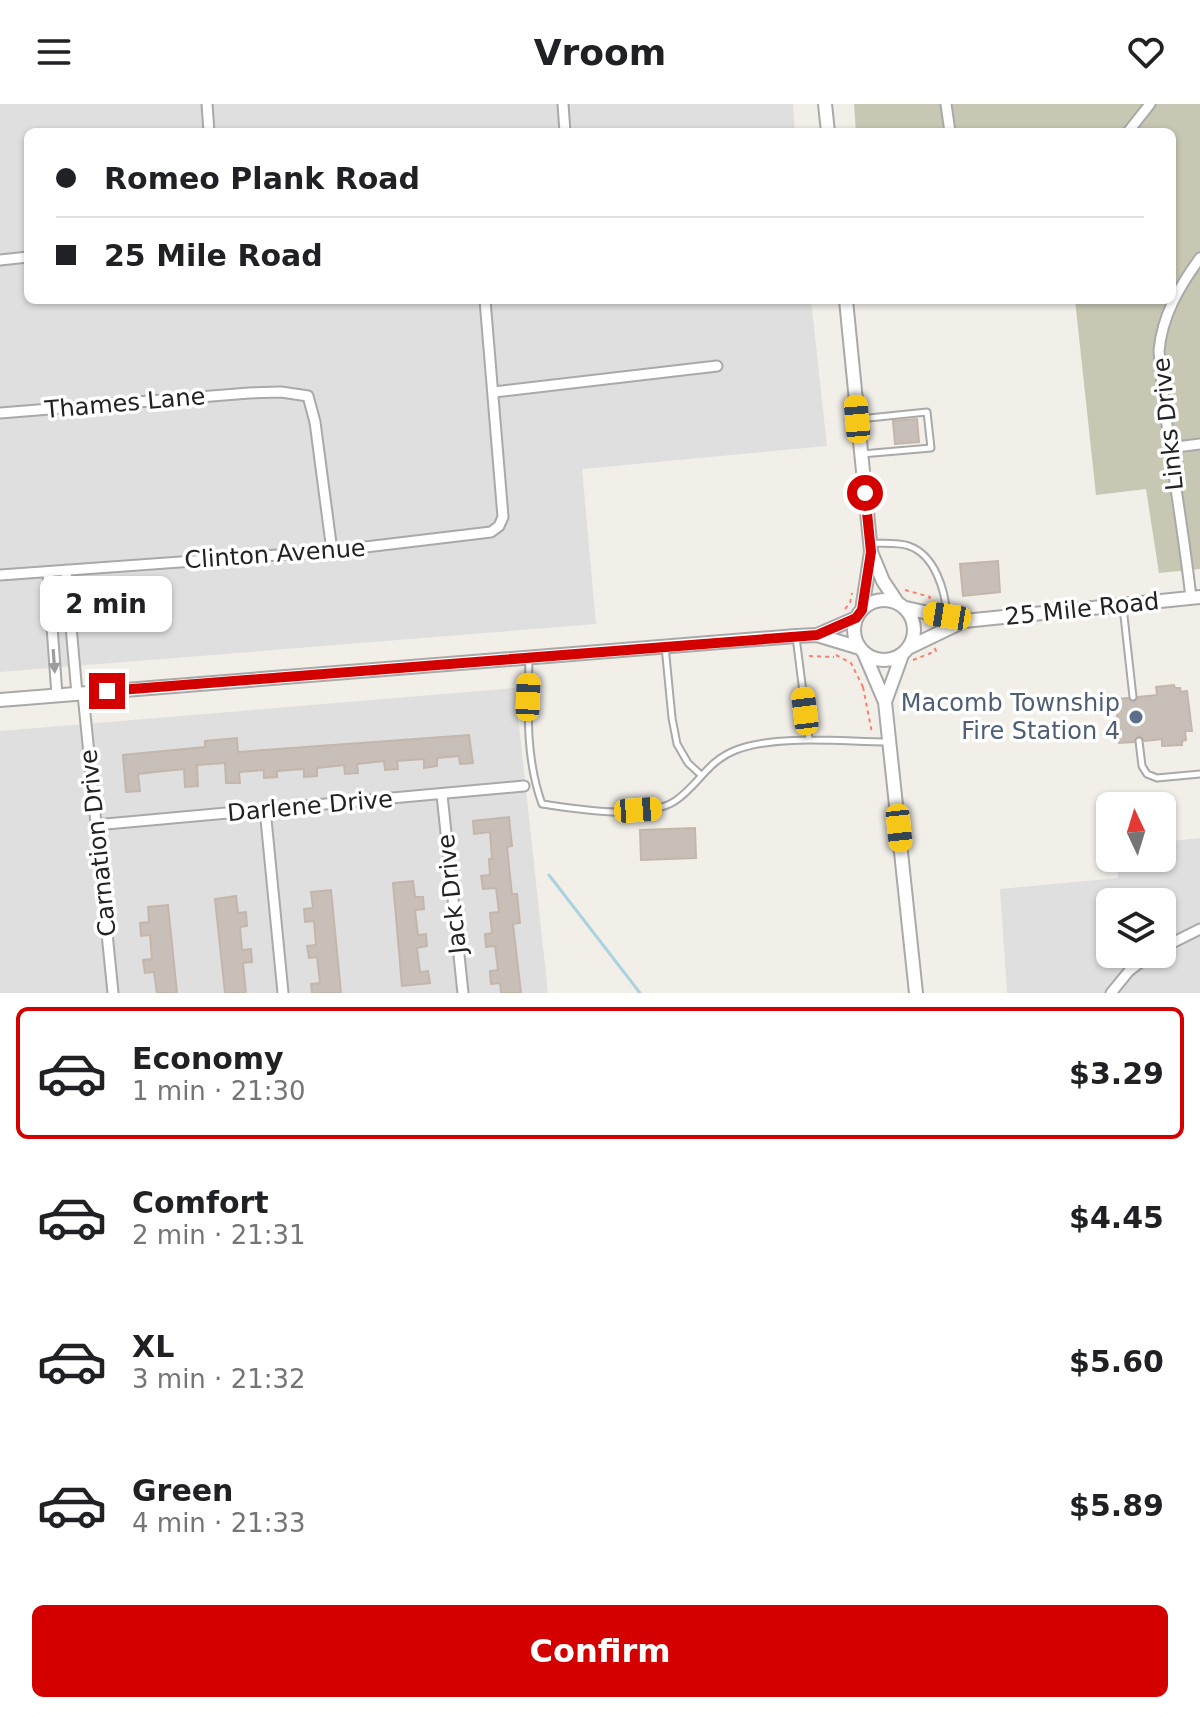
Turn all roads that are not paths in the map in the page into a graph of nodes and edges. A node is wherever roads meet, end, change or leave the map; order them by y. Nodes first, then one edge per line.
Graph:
1 (207, 104) edge
2 (563, 104) edge
3 (825, 104) edge
4 (946, 104) edge
5 (1150, 104) edge
6 (209, 128) edge
7 (565, 128) edge
8 (828, 128) edge
9 (949, 128) edge
10 (1131, 128) edge
11 (24, 257) edge
12 (1200, 258) edge
13 (0, 260) edge
14 (1176, 296) edge
15 (485, 304) edge
16 (846, 304) edge
17 (1172, 304) edge
18 (717, 366) dead end
19 (494, 392) junction
20 (0, 413) edge
21 (857, 419) junction
22 (1200, 444) edge
23 (1169, 448) junction
24 (861, 454) junction
25 (870, 548) junction
26 (332, 551) junction
27 (66, 570) junction
28 (48, 572) junction
29 (0, 575) edge
30 (1196, 597) edge
31 (902, 605) junction
32 (1123, 605) junction
33 (859, 614) junction
34 (947, 616) junction
35 (964, 621) junction
36 (817, 635) junction
37 (796, 636) junction
38 (665, 645) junction
39 (862, 651) junction
40 (529, 656) junction
41 (906, 656) junction
42 (80, 694) junction
43 (57, 695) junction
44 (1133, 697) dead end
45 (0, 700) edge
46 (885, 702) junction
47 (809, 739) junction
48 (1139, 741) dead end
49 (890, 742) junction
50 (1200, 774) edge
51 (701, 775) junction
52 (524, 786) dead end
53 (442, 795) junction
54 (265, 809) junction
55 (95, 825) junction
56 (1200, 929) edge
57 (1176, 941) edge
58 (1133, 968) edge
59 (113, 993) edge
60 (283, 993) edge
61 (463, 993) edge
62 (916, 993) edge
63 (1111, 993) edge

1 - 6 street
2 - 7 street
3 - 8 street
4 - 9 street
5 - 10 street
11 - 13 street
12 - 14 street, Links Drive
15 - 19 street
16 - 21 street
17 - 23 street, Links Drive
18 - 19 street
19 - 26 street, Clinton Avenue
20 - 26 street, Thames Lane
21 - 24 street
21 - 24 lane
22 - 23 street
23 - 30 street, Links Drive
24 - 25 street
25 - 31 street
25 - 33 street
25 - 34 lane
26 - 27 street, Clinton Avenue
27 - 28 street, Clinton Avenue
27 - 42 street, Carnation Drive
28 - 29 street, Clinton Avenue
28 -> 43 street
30 - 32 street, 25 Mile Road
31 - 33 street
31 - 34 street, 25 Mile Road
31 - 41 street
32 - 35 street, 25 Mile Road
32 - 44 lane
33 - 36 street
33 - 39 street
34 - 35 street, 25 Mile Road
35 - 41 street, 25 Mile Road
36 - 37 street
36 - 39 street
37 - 38 street
37 - 47 lane
38 - 40 street
38 - 51 lane
39 - 41 street
39 - 46 street
40 - 42 street
40 - 51 lane
41 - 46 street
42 - 43 street
42 - 55 street, Carnation Drive
43 - 45 street
46 - 49 street
47 - 49 lane
47 - 51 lane
48 - 50 lane
49 - 62 street
52 - 53 street, Darlene Drive
53 - 54 street, Darlene Drive
53 - 61 street, Jack Drive
54 - 55 street, Darlene Drive
54 - 60 street
55 - 59 street, Carnation Drive
56 - 57 street
58 - 63 street

